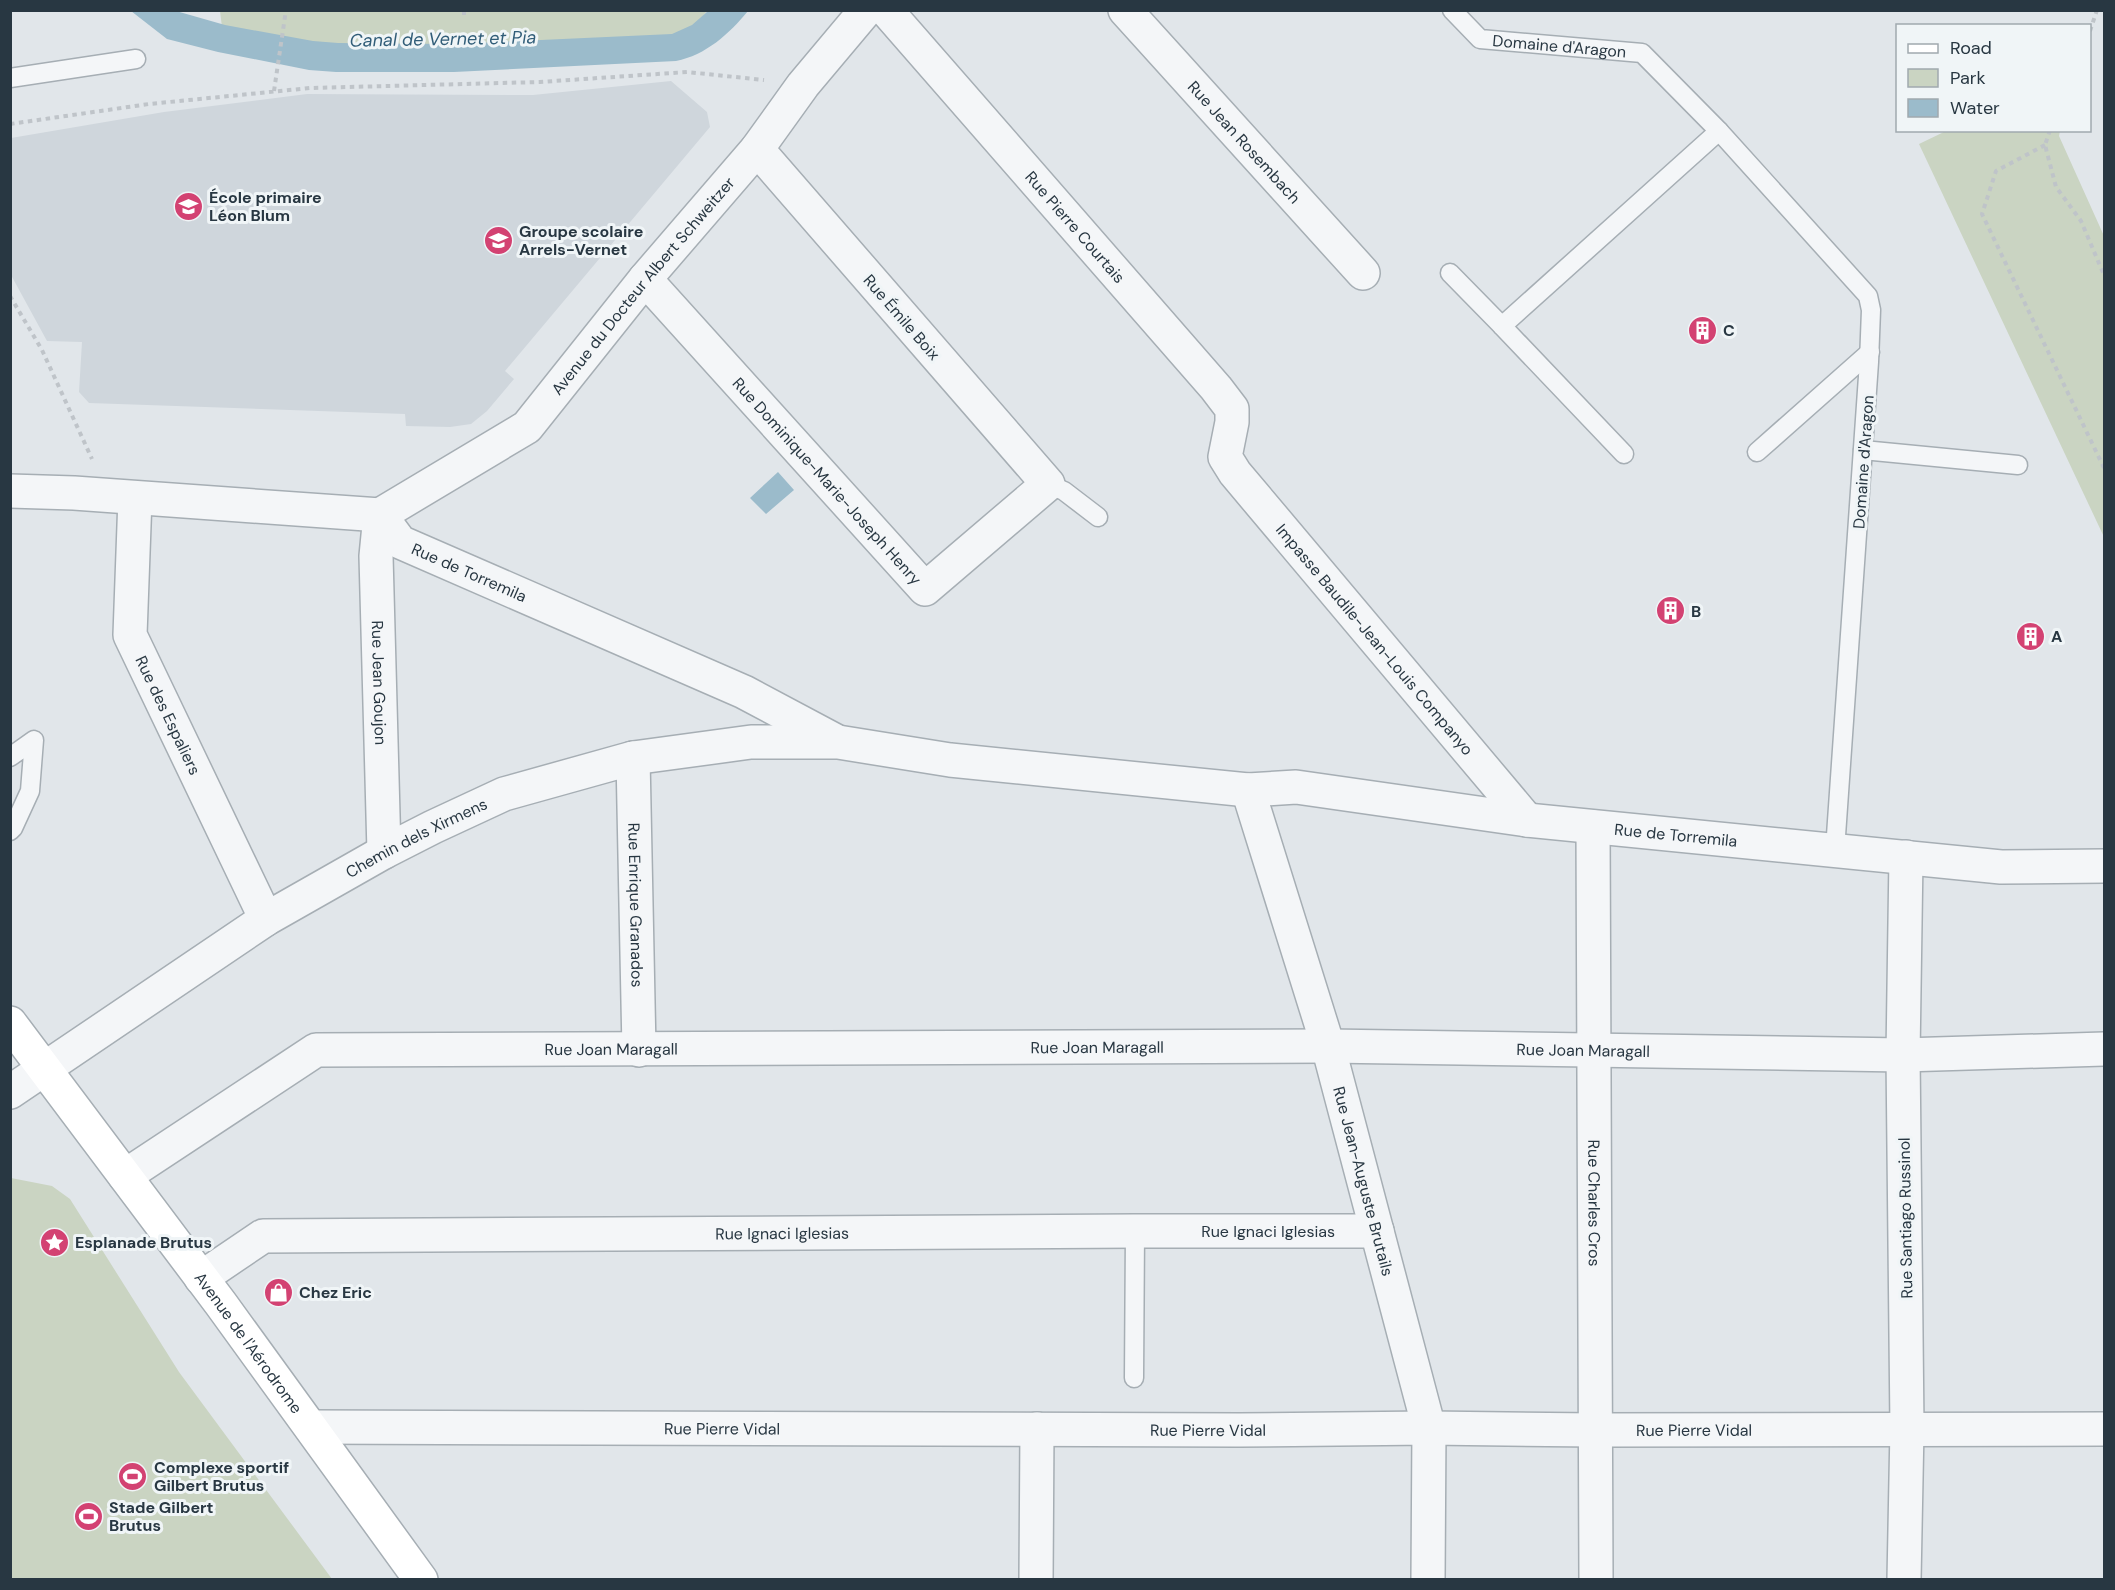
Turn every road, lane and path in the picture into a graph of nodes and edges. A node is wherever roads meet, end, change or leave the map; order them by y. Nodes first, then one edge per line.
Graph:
1 (286, 10) edge
2 (866, 10) edge
3 (886, 10) edge
4 (1125, 10) edge
5 (1452, 10) edge
6 (2097, 10) edge
7 (2091, 28) edge
8 (136, 59) dead end
9 (10, 78) edge
10 (803, 85) junction
11 (274, 92) junction
12 (10, 124) edge
13 (1719, 131) junction
14 (2049, 132) edge
15 (2045, 145) junction
16 (757, 150) junction
17 (1363, 273) dead end
18 (1450, 273) dead end
19 (2104, 275) edge
20 (645, 279) junction
21 (10, 296) edge
22 (1502, 326) junction
23 (1870, 352) junction
24 (1863, 450) junction
25 (1757, 452) dead end
26 (1624, 454) dead end
27 (1225, 457) joint
28 (2018, 465) dead end
29 (2104, 468) edge
30 (1048, 484) junction
31 (10, 491) edge
32 (122, 497) junction
33 (380, 515) junction
34 (1098, 517) dead end
35 (838, 742) junction
36 (10, 757) edge
37 (633, 758) junction
38 (1248, 790) junction
39 (1527, 820) junction
40 (1593, 827) junction
41 (10, 831) edge
42 (1835, 850) junction
43 (384, 852) junction
44 (1906, 857) junction
45 (2104, 866) edge
46 (266, 919) junction
47 (10, 1023) edge
48 (1328, 1046) junction
49 (1593, 1049) junction
50 (2104, 1049) edge
51 (639, 1050) junction
52 (1903, 1055) junction
53 (45, 1071) junction
54 (10, 1092) edge
55 (125, 1176) junction
56 (1135, 1231) junction
57 (1377, 1232) junction
58 (201, 1278) junction
59 (1134, 1377) dead end
60 (311, 1427) junction
61 (1429, 1428) junction
62 (1907, 1428) junction
63 (1037, 1429) junction
64 (2104, 1429) edge
65 (1595, 1430) junction
66 (421, 1580) edge
67 (1036, 1580) edge
68 (1428, 1580) edge
69 (1596, 1580) edge
70 (1904, 1580) edge

1 - 11 path
2 - 10 street, Avenue du Docteur Albert Schweitzer
3 - 27 street, Rue Pierre Courtais
4 - 17 street, Rue Jean Rosembach
5 - 13 lane, Domaine d'Aragon
6 - 7 path
8 - 9 lane
10 - 11 path
10 - 16 street, Avenue du Docteur Albert Schweitzer
11 - 12 path
13 - 22 lane
13 - 23 lane, Domaine d'Aragon
14 - 15 path
15 - 19 path
15 - 29 path
16 - 20 street, Avenue du Docteur Albert Schweitzer
16 - 30 street, Rue Émile Boix
18 - 22 lane
20 - 30 street, Rue Dominique-Marie-Joseph Henry
20 - 33 street, Avenue du Docteur Albert Schweitzer
21 - 32 path
22 - 26 lane
23 - 24 lane, Domaine d'Aragon
23 - 25 lane
24 - 28 lane
24 - 42 lane, Domaine d'Aragon
27 - 39 street, Impasse Baudile-Jean-Louis Companyo
30 - 34 lane
31 - 32 street
32 - 33 street
32 - 46 street, Rue des Espaliers
33 - 35 street, Rue de Torremila
33 - 43 street, Rue Jean Goujon
35 - 37 street, Chemin dels Xirmens
35 - 38 street, Rue de Torremila
36 - 41 lane
37 - 43 street, Chemin dels Xirmens
37 - 51 street, Rue Enrique Granados
38 - 39 street, Rue de Torremila
38 - 48 street, Rue Jean-Auguste Brutails
39 - 40 street, Rue de Torremila
40 - 42 street, Rue de Torremila
40 - 49 street, Rue Charles Cros
42 - 44 street, Rue de Torremila
43 - 46 street, Chemin dels Xirmens
44 - 45 street, Rue de Torremila
44 - 52 street, Rue Santiago Russinol
46 - 53 street, Chemin dels Xirmens
47 - 53 main road, Avenue de l'Aérodrome
48 - 49 street, Rue Joan Maragall
48 - 51 street, Rue Joan Maragall
48 - 57 street, Rue Jean-Auguste Brutails
49 - 52 street, Rue Joan Maragall
49 - 65 street, Rue Charles Cros
50 - 52 street, Rue Joan Maragall
51 - 55 street, Rue Joan Maragall
52 - 62 street, Rue Santiago Russinol
53 - 54 street, Chemin dels Xirmens
53 - 55 main road, Avenue de l'Aérodrome
55 - 58 main road, Avenue de l'Aérodrome
56 - 57 street, Rue Ignaci Iglesias
56 - 58 street, Rue Ignaci Iglesias
56 - 59 lane
57 - 61 street, Rue Jean-Auguste Brutails
58 - 60 main road, Avenue de l'Aérodrome
60 - 63 street, Rue Pierre Vidal
60 - 66 main road, Avenue de l'Aérodrome
61 - 63 street, Rue Pierre Vidal
61 - 65 street, Rue Pierre Vidal
61 - 68 street, Rue Jean-Auguste Brutails
62 - 64 street, Rue Pierre Vidal
62 - 65 street, Rue Pierre Vidal
62 - 70 street, Rue Santiago Russinol
63 - 67 street
65 - 69 street, Rue Charles Cros

